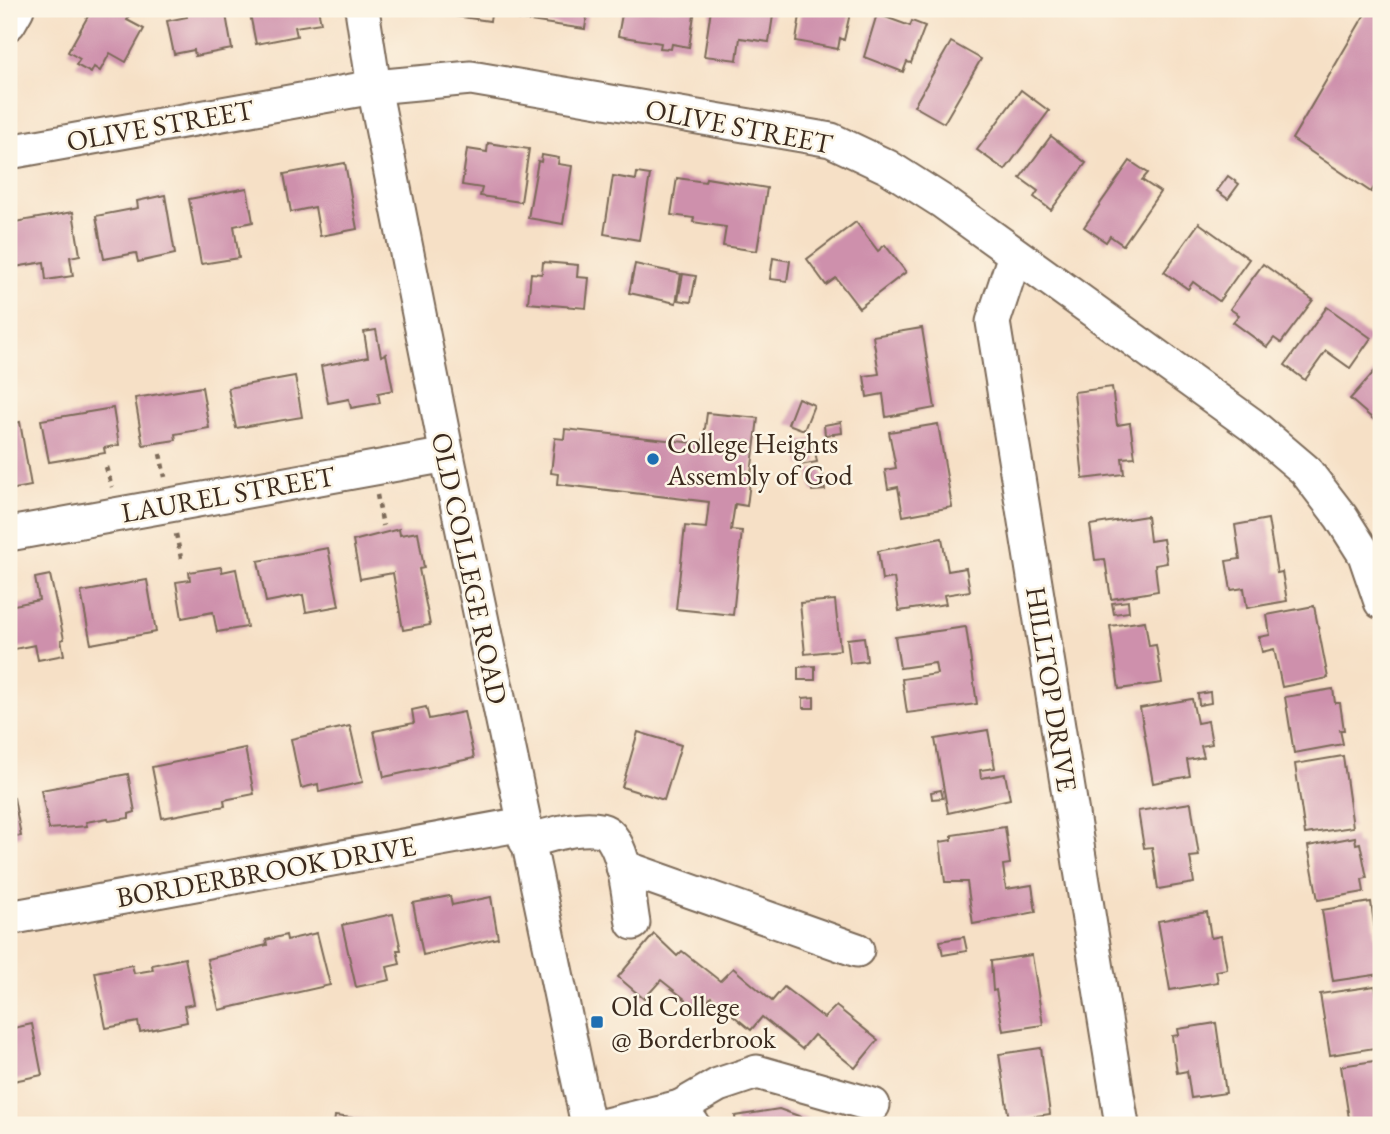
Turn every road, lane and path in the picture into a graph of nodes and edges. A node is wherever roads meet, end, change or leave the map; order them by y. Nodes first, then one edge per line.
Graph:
1 (17, 9) edge
2 (362, 9) edge
3 (9, 23) edge
4 (374, 87) junction
5 (9, 152) edge
6 (1015, 256) junction
7 (447, 454) junction
8 (9, 534) edge
9 (1381, 602) edge
10 (524, 832) junction
11 (622, 867) junction
12 (9, 918) edge
13 (633, 923) dead end
14 (857, 950) dead end
15 (873, 1105) dead end
16 (687, 1116) edge
17 (587, 1125) edge
18 (606, 1125) edge
19 (1122, 1125) edge

1 - 3 street
2 - 4 street, OLD COLLEGE ROAD
4 - 5 street, OLIVE STREET
4 - 6 street, OLIVE STREET
4 - 7 street, OLD COLLEGE ROAD
6 - 9 street, OLIVE STREET
6 - 19 street, HILLTOP DRIVE
7 - 8 street, LAUREL STREET
7 - 10 street, OLD COLLEGE ROAD
10 - 11 street, BORDERBROOK DRIVE
10 - 12 street, BORDERBROOK DRIVE
10 - 17 street, OLD COLLEGE ROAD
11 - 13 street
11 - 14 street
15 - 16 street
16 - 18 street

